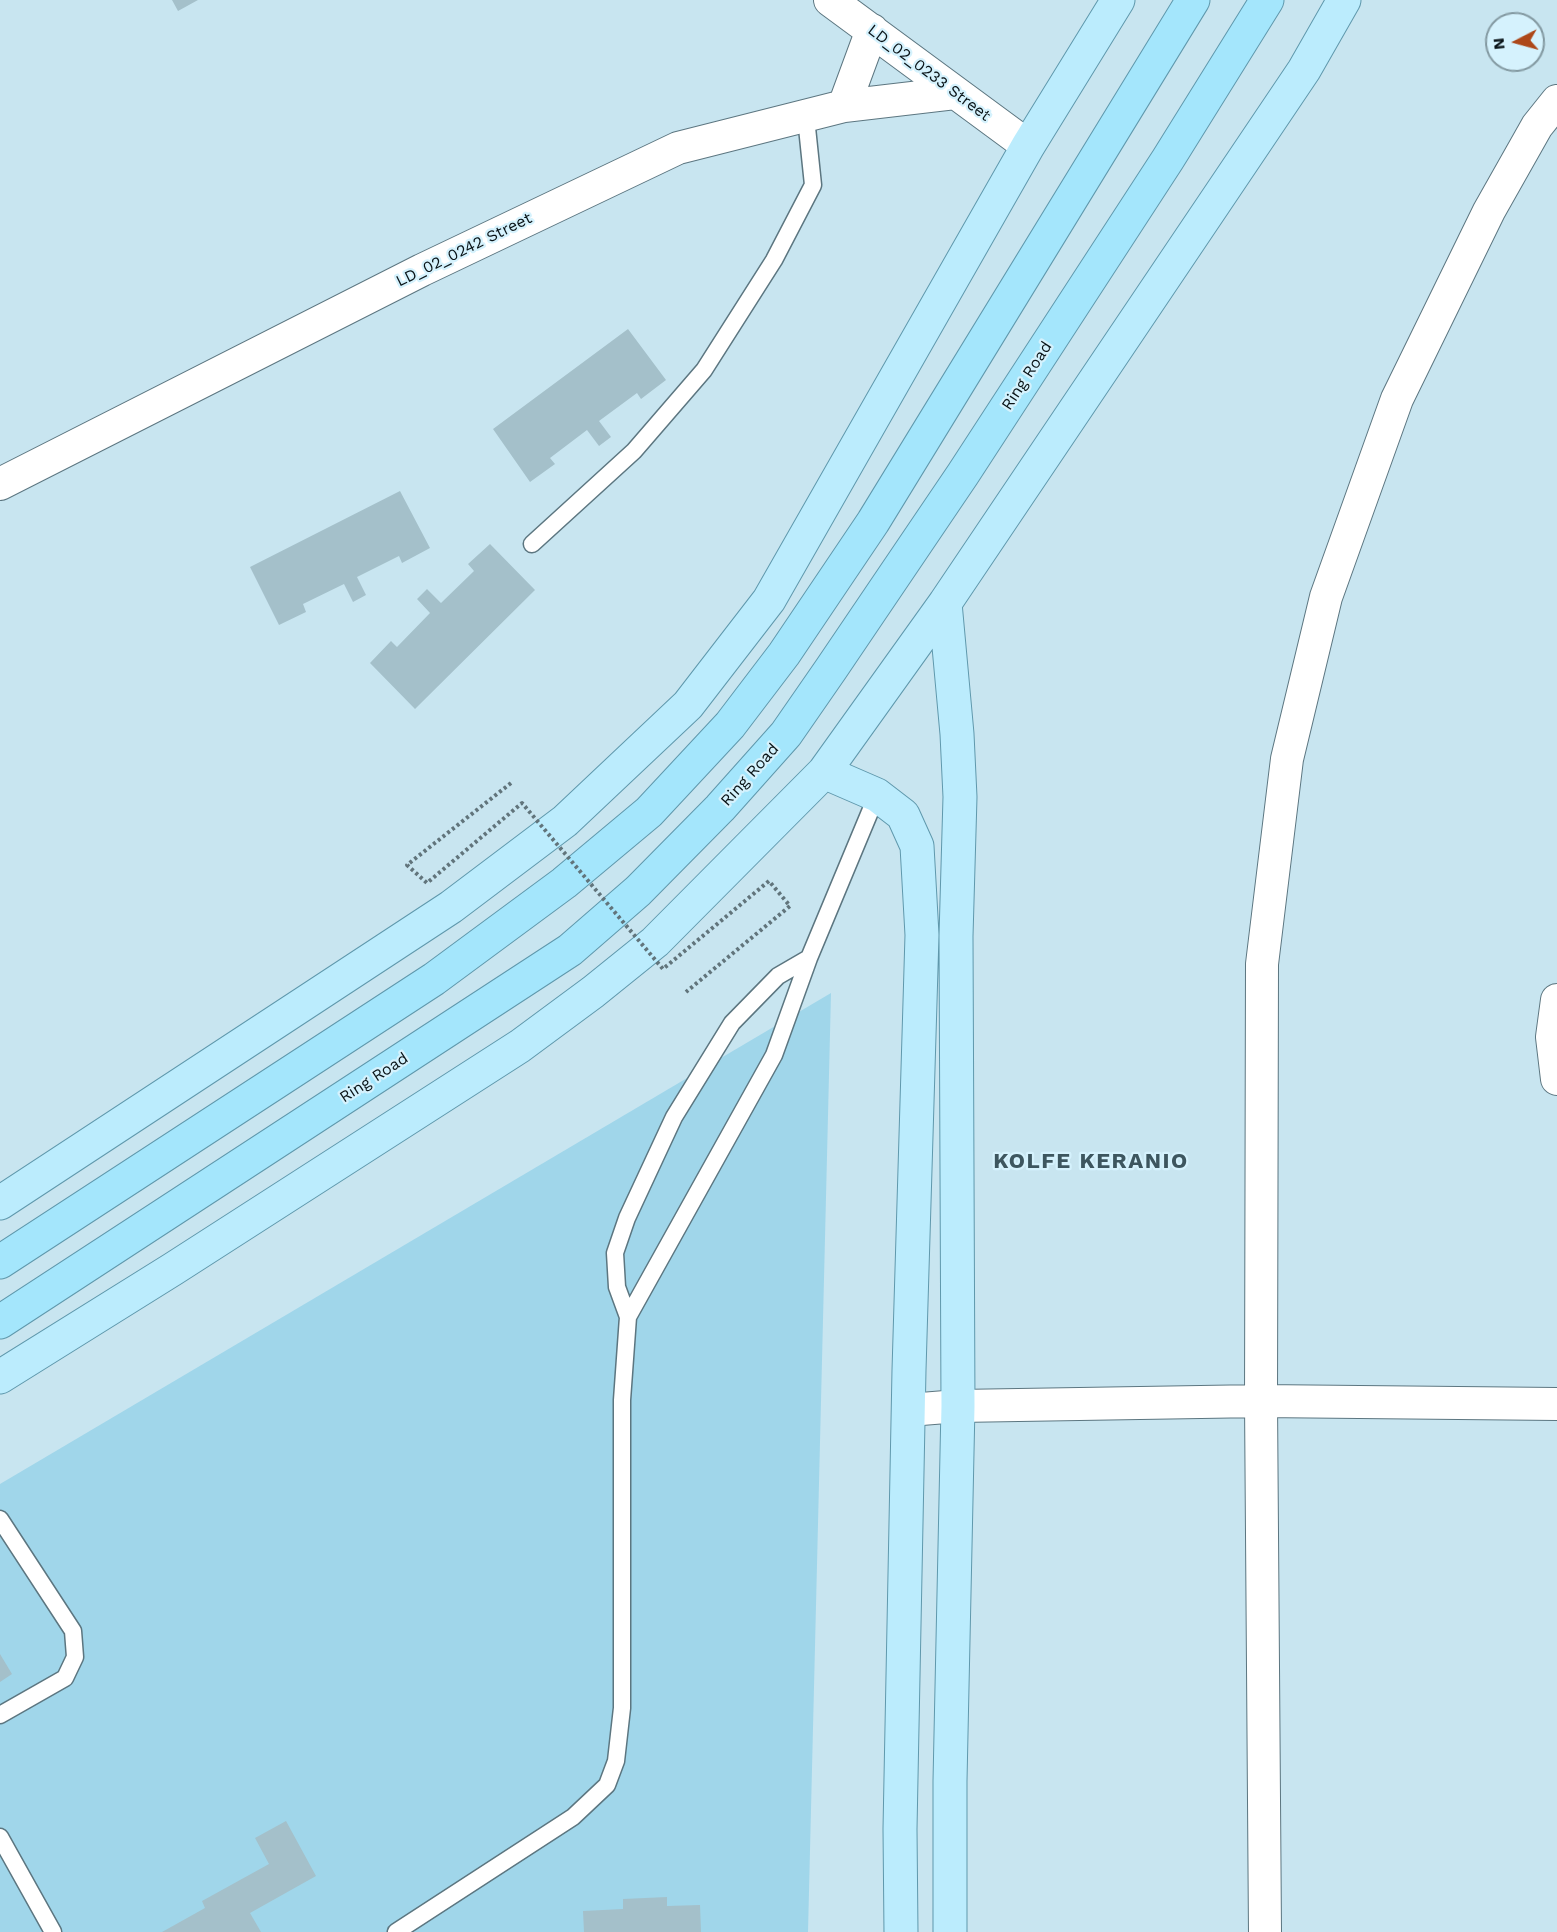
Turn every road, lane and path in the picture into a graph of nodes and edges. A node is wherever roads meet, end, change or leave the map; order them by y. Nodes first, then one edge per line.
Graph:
1 (830, 0) edge
2 (1118, 0) edge
3 (1193, 0) edge
4 (1267, 0) edge
5 (1344, 0) edge
6 (872, 30) junction
7 (956, 93) junction
8 (1557, 101) edge
9 (844, 106) junction
10 (806, 118) junction
11 (1028, 146) junction
12 (0, 484) edge
13 (532, 544) dead end
14 (945, 603) junction
15 (824, 772) junction
16 (511, 783) dead end
17 (877, 795) junction
18 (809, 958) junction
19 (686, 992) dead end
20 (1557, 1000) edge
21 (1557, 1079) edge
22 (0, 1203) edge
23 (0, 1262) edge
24 (628, 1317) junction
25 (0, 1322) edge
26 (0, 1377) edge
27 (1261, 1401) junction
28 (1557, 1404) edge
29 (958, 1406) junction
30 (909, 1410) junction
31 (0, 1519) edge
32 (0, 1715) edge
33 (0, 1837) edge
34 (53, 1932) edge
35 (396, 1932) edge
36 (901, 1932) edge
37 (950, 1932) edge
38 (1265, 1932) edge

1 - 6 street, LD_02_0233 Street
2 - 11 main road
3 - 23 highway
4 - 25 highway, Ring Road
5 - 14 main road
6 - 7 street, LD_02_0233 Street
6 - 9 street
7 - 9 street, LD_02_0242 Street
7 - 11 street, LD_02_0233 Street
8 - 27 street
9 - 10 street, LD_02_0242 Street
10 - 12 street, LD_02_0242 Street
10 - 13 lane
11 - 22 main road
14 - 15 main road
14 - 29 main road
15 - 17 main road
15 - 26 main road
16 - 19 path, bridge
17 - 18 lane
17 - 30 main road
18 - 24 lane
18 - 24 lane
20 - 21 street
24 - 35 lane
27 - 28 street
27 - 29 street
27 - 38 street
29 - 30 street
29 - 37 main road
30 - 36 main road
31 - 32 lane
33 - 34 lane

